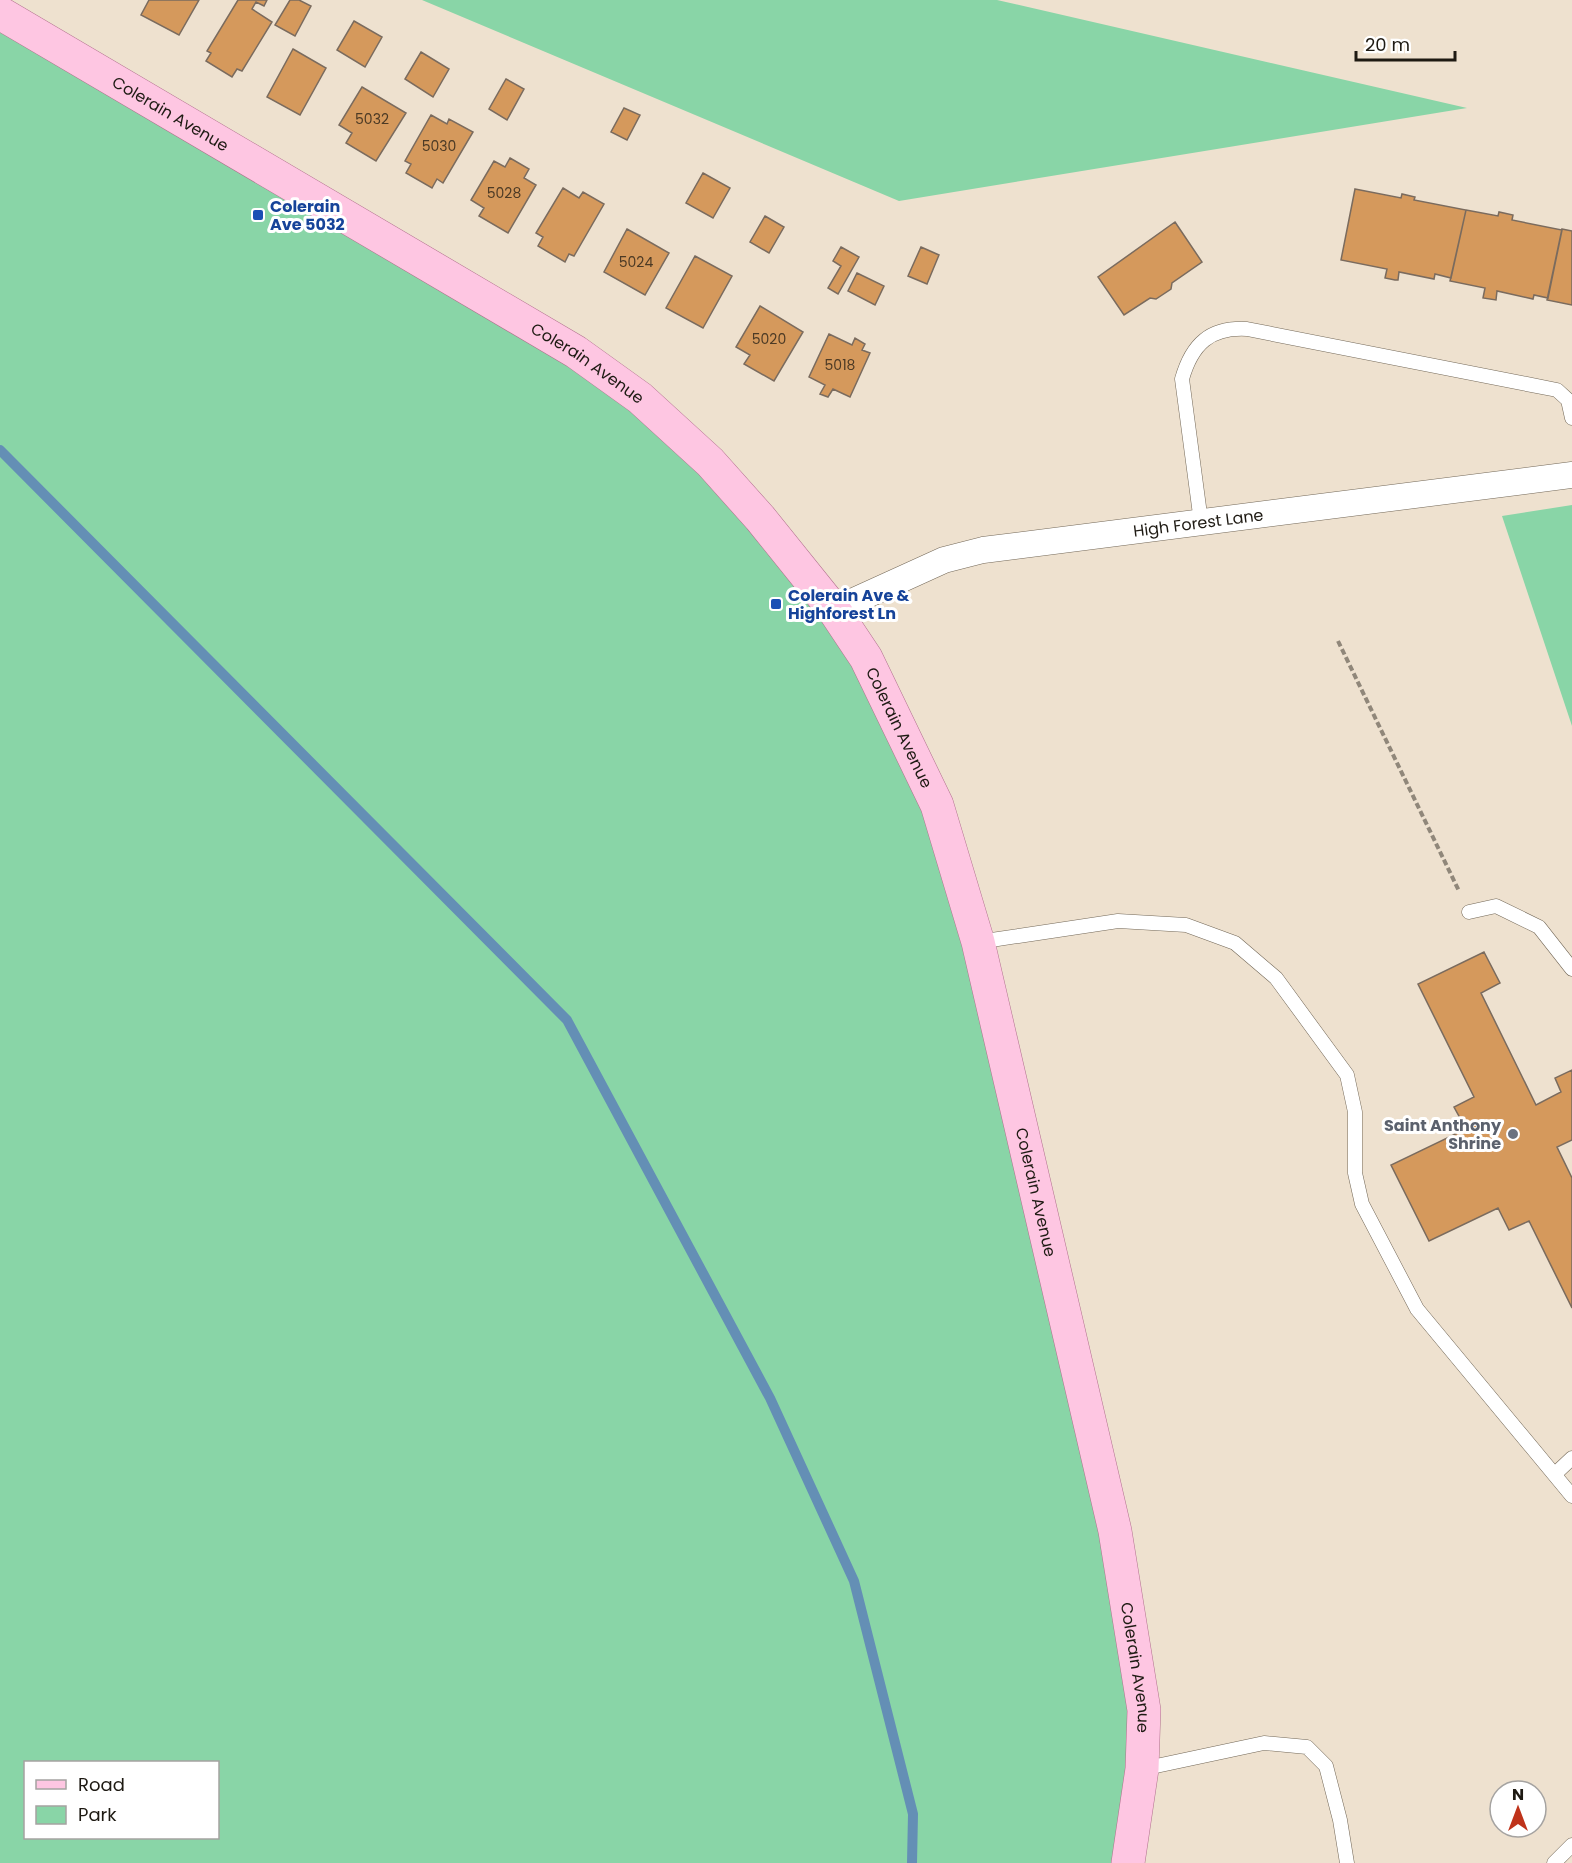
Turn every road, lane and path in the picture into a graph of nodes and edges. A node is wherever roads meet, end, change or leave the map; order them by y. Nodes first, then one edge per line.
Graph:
1 (0, 13) edge
2 (1572, 418) edge
3 (1572, 475) edge
4 (1201, 522) junction
5 (834, 610) junction
6 (1338, 640) dead end
7 (1469, 912) joint
8 (978, 942) junction
9 (1572, 969) edge
10 (1572, 1458) edge
11 (1555, 1474) junction
12 (1572, 1496) edge
13 (1142, 1769) junction
14 (1572, 1845) edge
15 (1128, 1863) edge
16 (1347, 1863) edge
17 (1554, 1863) edge

1 - 5 main road, Colerain Avenue
2 - 4 lane
3 - 4 street, High Forest Lane
4 - 5 street, High Forest Lane
5 - 8 main road, Colerain Avenue
6 - 7 path
7 - 9 lane
8 - 11 lane
8 - 13 main road, Colerain Avenue
10 - 11 lane
11 - 12 lane
13 - 15 main road, Colerain Avenue
13 - 16 lane
14 - 17 lane

